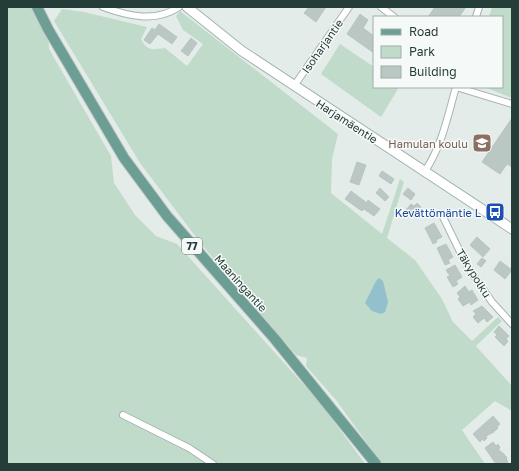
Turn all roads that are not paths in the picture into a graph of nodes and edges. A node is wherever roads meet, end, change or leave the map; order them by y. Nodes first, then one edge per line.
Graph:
1 (37, 7) edge
2 (104, 7) edge
3 (179, 7) edge
4 (187, 7) edge
5 (349, 7) edge
6 (381, 7) edge
7 (393, 16) edge
8 (294, 86) junction
9 (456, 88) edge
10 (459, 88) edge
11 (512, 104) edge
12 (424, 171) junction
13 (443, 218) dead end
14 (512, 229) edge
15 (512, 324) edge
16 (123, 415) dead end
17 (213, 464) edge
18 (376, 464) edge

1 - 18 main road, Maaningantie / 77
2 - 3 street
4 - 8 street, Harjamäentie
5 - 8 street, Isoharjantie
6 - 7 street
8 - 12 street, Harjamäentie
9 - 12 street
10 - 11 street
12 - 14 street, Harjamäentie
13 - 15 street, Täkypolku
16 - 17 street

